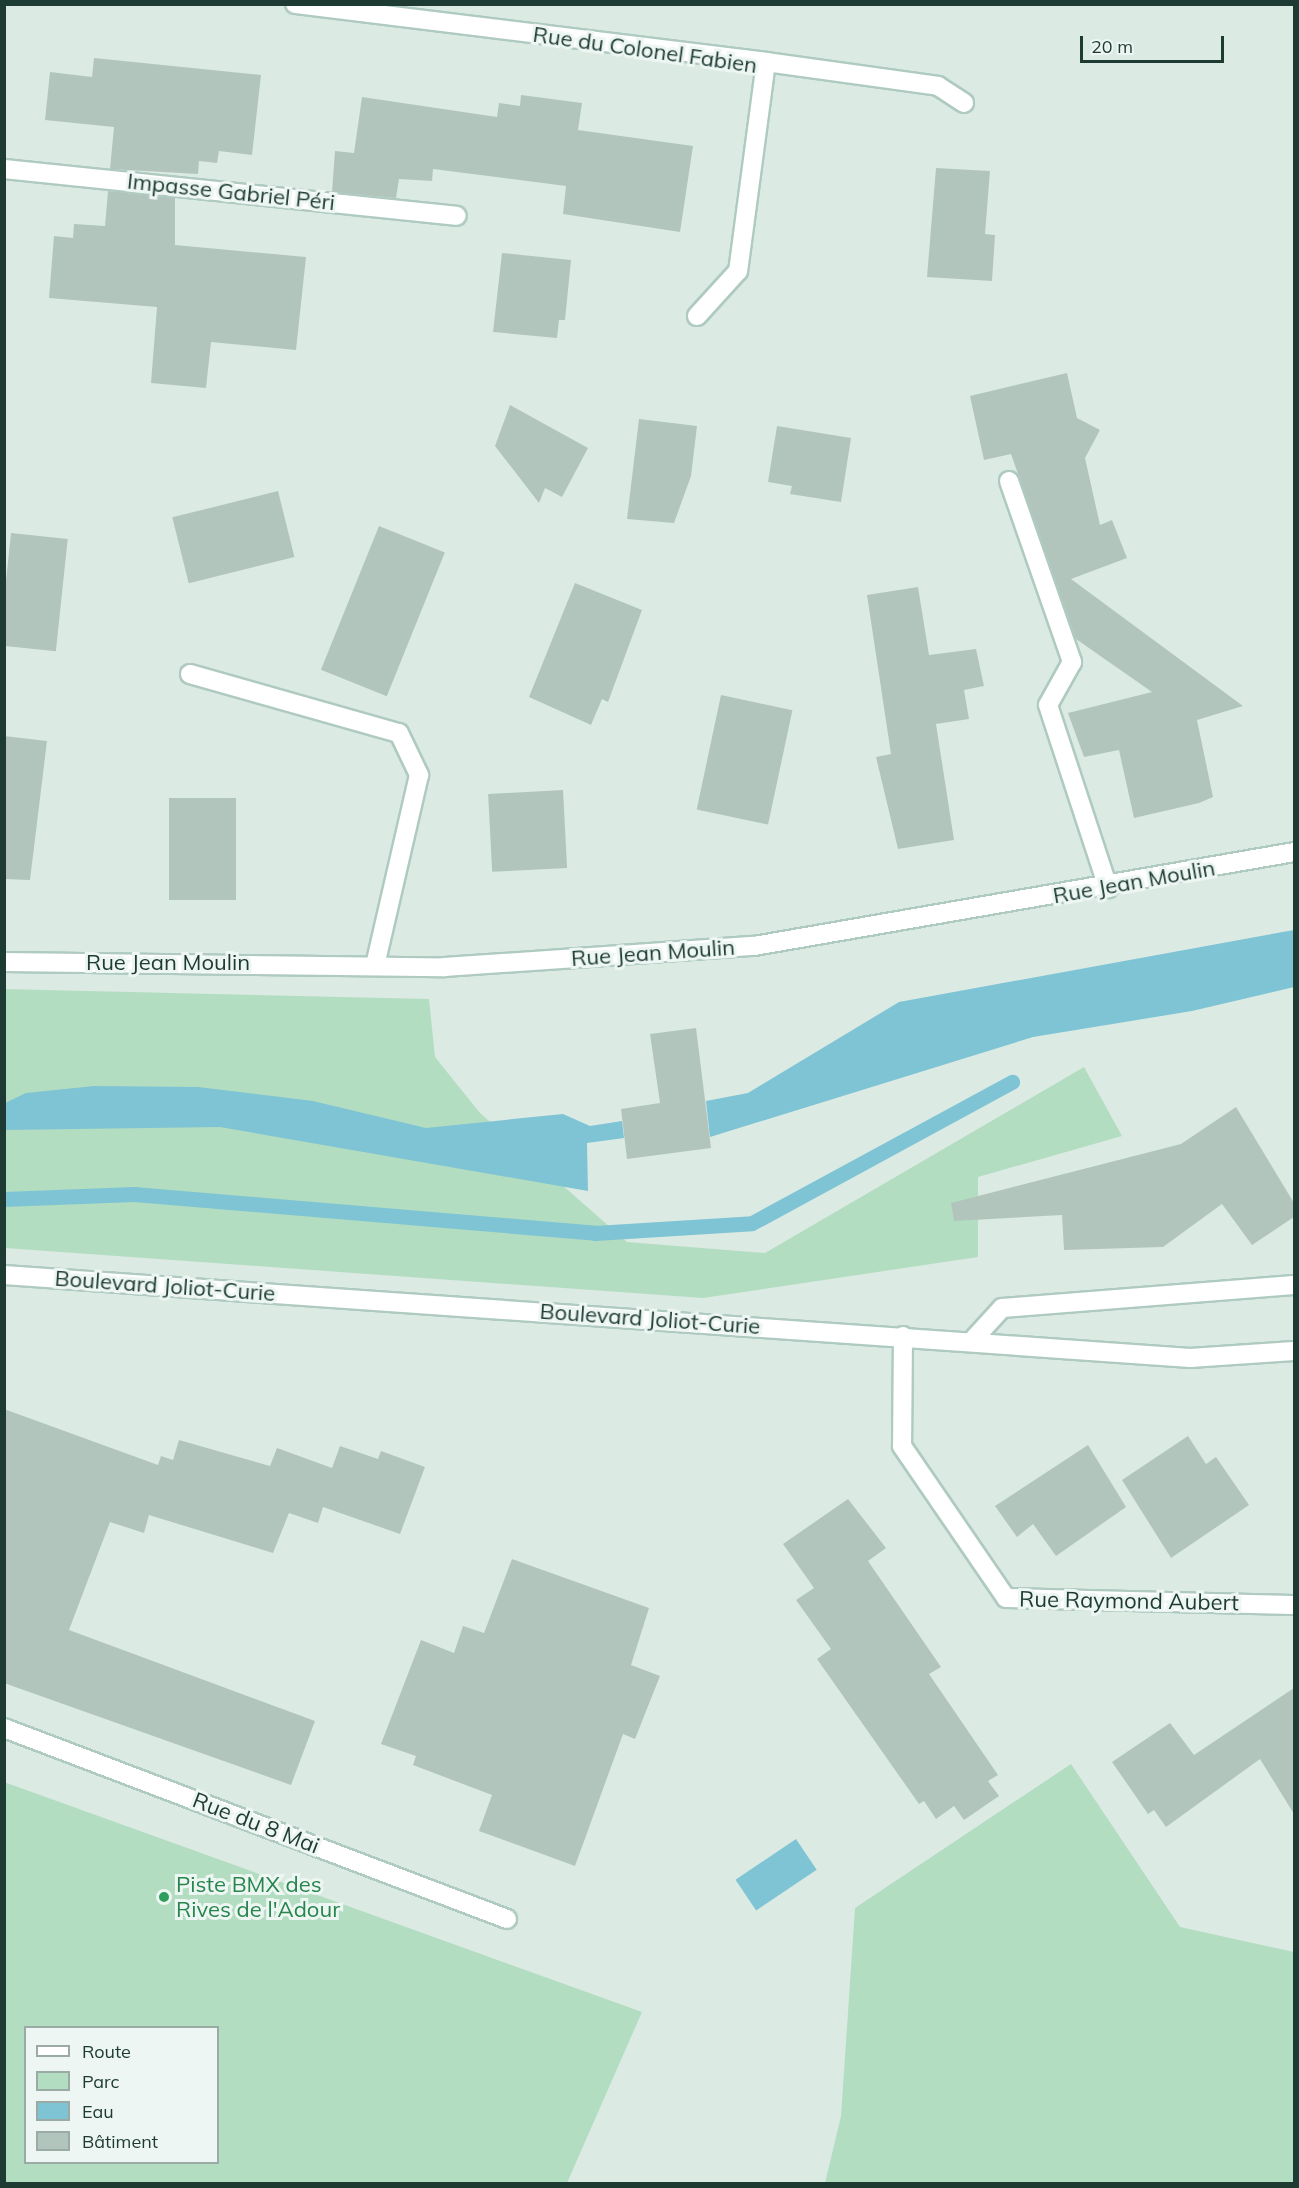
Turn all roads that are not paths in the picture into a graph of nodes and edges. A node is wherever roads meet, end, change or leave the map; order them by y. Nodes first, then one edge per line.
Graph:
1 (295, 4) edge
2 (766, 62) junction
3 (964, 103) dead end
4 (4, 169) edge
5 (457, 216) dead end
6 (697, 316) dead end
7 (1009, 482) dead end
8 (190, 674) dead end
9 (1294, 852) edge
10 (1108, 888) junction
11 (4, 962) edge
12 (375, 965) junction
13 (6, 1280) edge
14 (1294, 1285) edge
15 (903, 1336) junction
16 (970, 1342) junction
17 (1294, 1351) edge
18 (1294, 1605) edge
19 (4, 1728) edge
20 (507, 1919) dead end

1 - 2 street, Rue du Colonel Fabien
2 - 3 street
2 - 6 street, Rue du Colonel Fabien
4 - 5 street, Impasse Gabriel Péri
7 - 10 street
8 - 12 street
9 - 10 street, Rue Jean Moulin
10 - 12 street, Rue Jean Moulin
11 - 12 street, Rue Jean Moulin
13 - 15 street, Boulevard Joliot-Curie
14 - 16 street
15 - 16 street, Boulevard Joliot-Curie
15 - 18 street, Rue Raymond Aubert
16 - 17 street, Boulevard Joliot-Curie
19 - 20 street, Rue du 8 Mai

